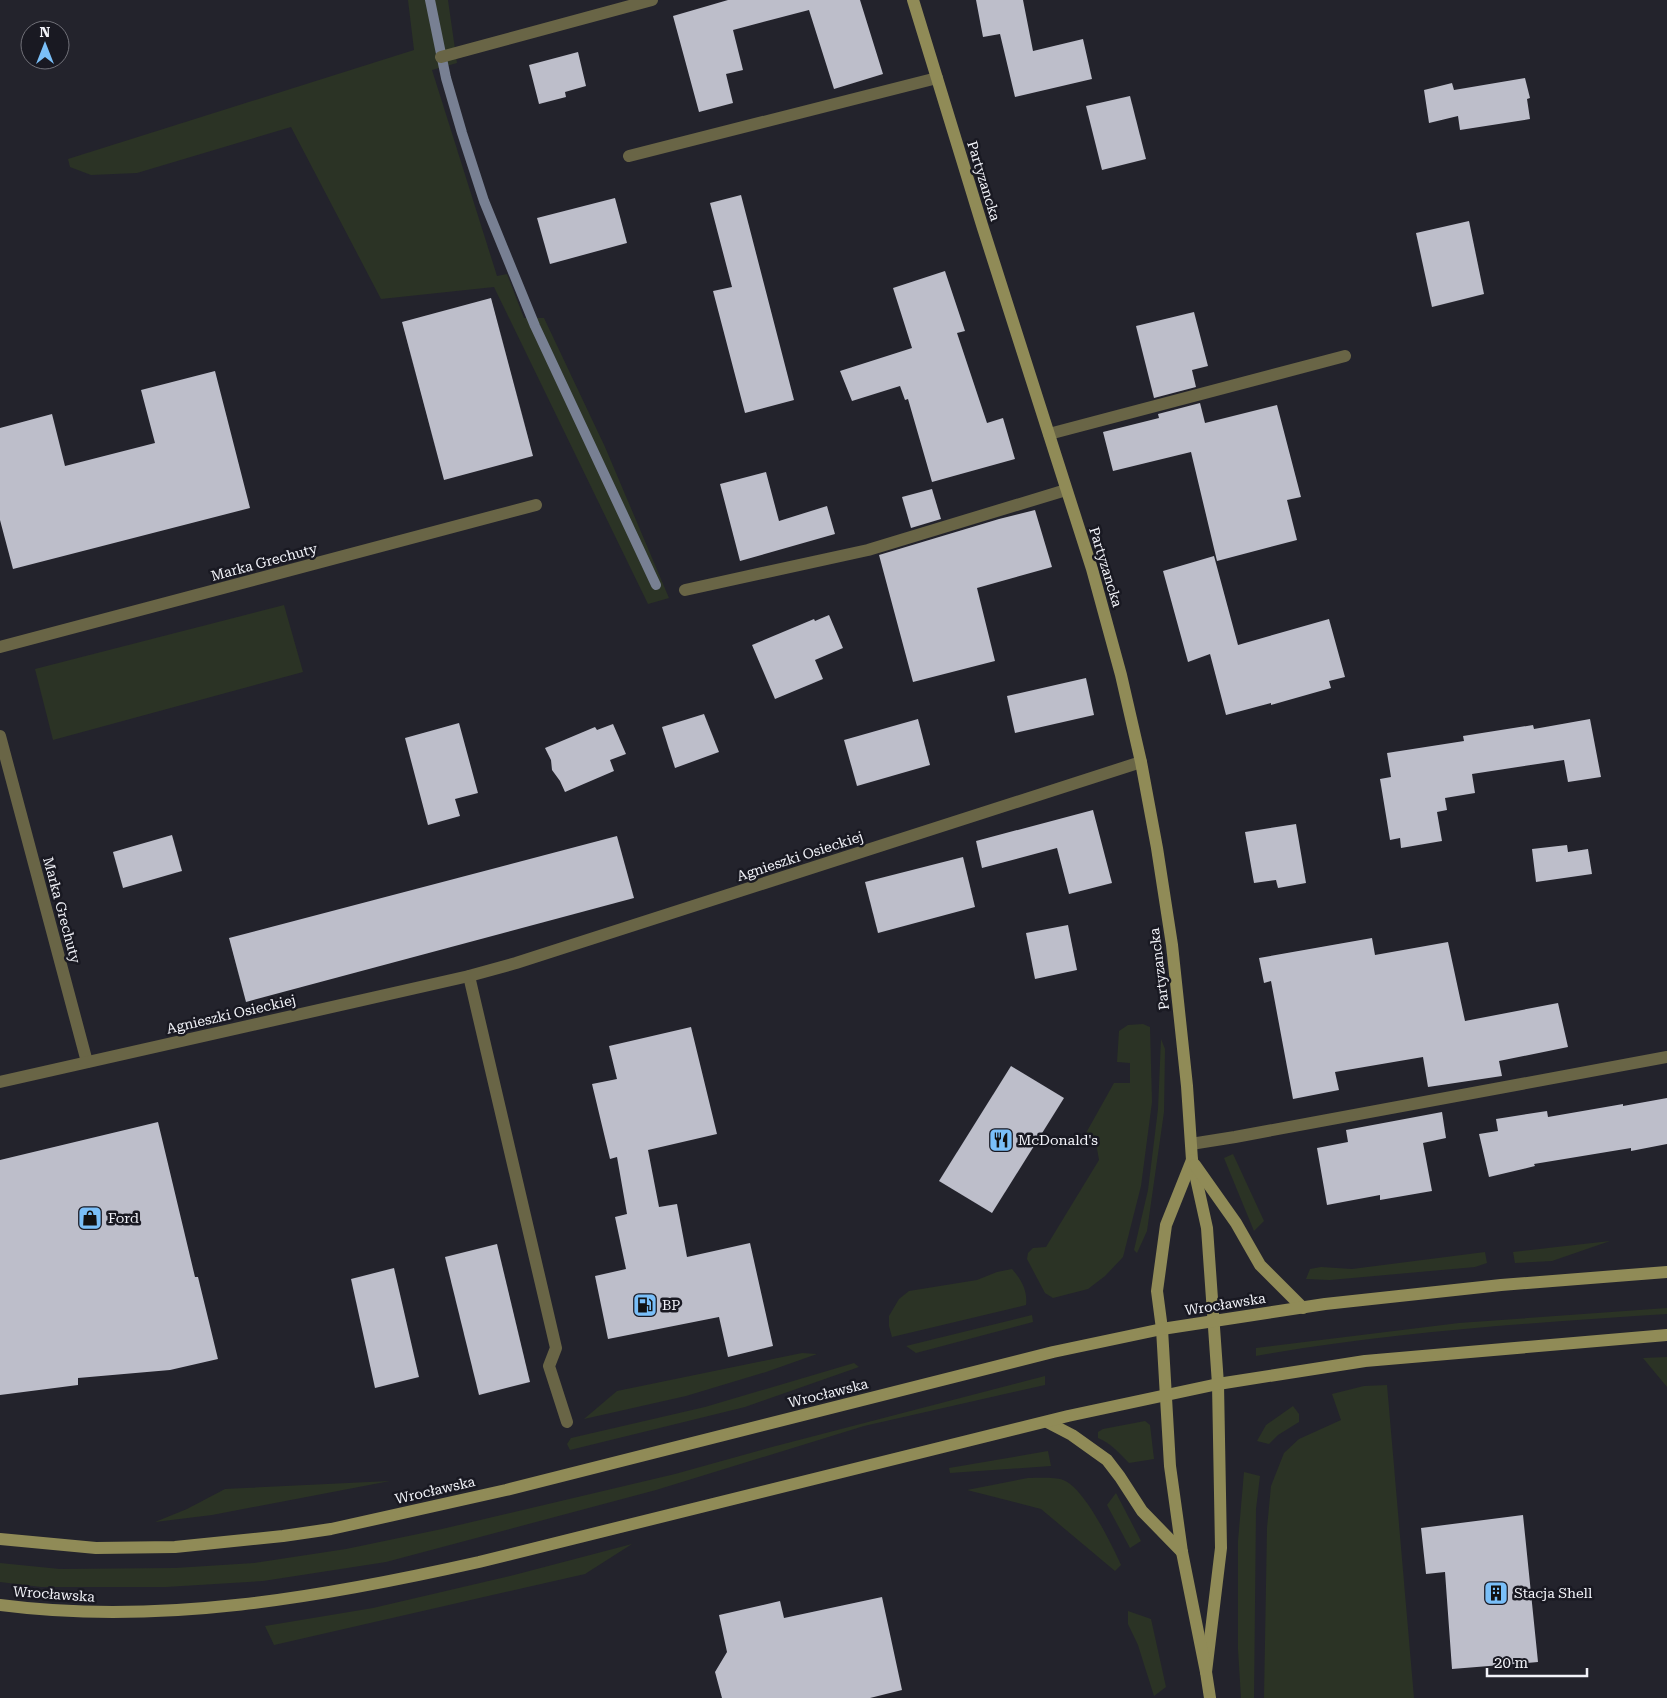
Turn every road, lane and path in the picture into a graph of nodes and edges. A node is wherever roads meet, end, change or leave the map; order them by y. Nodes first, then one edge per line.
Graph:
1 (652, 0) edge
2 (913, 0) edge
3 (441, 57) dead end
4 (937, 78) junction
5 (629, 156) dead end
6 (1345, 356) dead end
7 (1049, 434) junction
8 (1066, 490) junction
9 (536, 505) dead end
10 (685, 590) dead end
11 (0, 647) edge
12 (0, 736) edge
13 (1141, 762) junction
14 (469, 976) junction
15 (1667, 1057) edge
16 (87, 1062) junction
17 (0, 1082) edge
18 (1191, 1144) junction
19 (1192, 1160) junction
20 (1667, 1272) edge
21 (1303, 1308) junction
22 (1213, 1320) junction
23 (1162, 1329) junction
24 (1667, 1335) edge
25 (1218, 1384) junction
26 (1166, 1394) junction
27 (567, 1422) dead end
28 (1047, 1422) junction
29 (0, 1539) edge
30 (1182, 1552) junction
31 (0, 1605) edge
32 (1206, 1672) junction
33 (1210, 1698) edge

1 - 3 street
2 - 4 main road, Partyzancka
4 - 5 street
4 - 7 main road, Partyzancka
6 - 7 street
7 - 8 main road, Partyzancka
8 - 10 street
8 - 13 main road, Partyzancka
9 - 11 street, Marka Grechuty
12 - 16 street, Marka Grechuty
13 - 14 street, Agnieszki Osieckiej
13 - 18 main road, Partyzancka
14 - 16 street, Agnieszki Osieckiej
14 - 27 street
15 - 18 street
16 - 17 street, Agnieszki Osieckiej
18 - 19 main road, Partyzancka
19 - 21 main road
19 - 22 main road, Partyzancka
19 - 23 main road, Partyzancka
20 - 21 main road, Wrocławska
21 - 22 main road, Wrocławska
22 - 23 main road, Wrocławska
22 - 25 main road, Partyzancka
23 - 26 main road, Partyzancka
23 - 29 main road, Wrocławska
24 - 25 main road, Wrocławska
25 - 26 main road, Wrocławska
25 - 32 main road, Partyzancka
26 - 28 main road, Wrocławska
26 - 30 main road, Partyzancka
28 - 30 main road
28 - 31 main road, Wrocławska
30 - 32 main road, Partyzancka
32 - 33 main road

